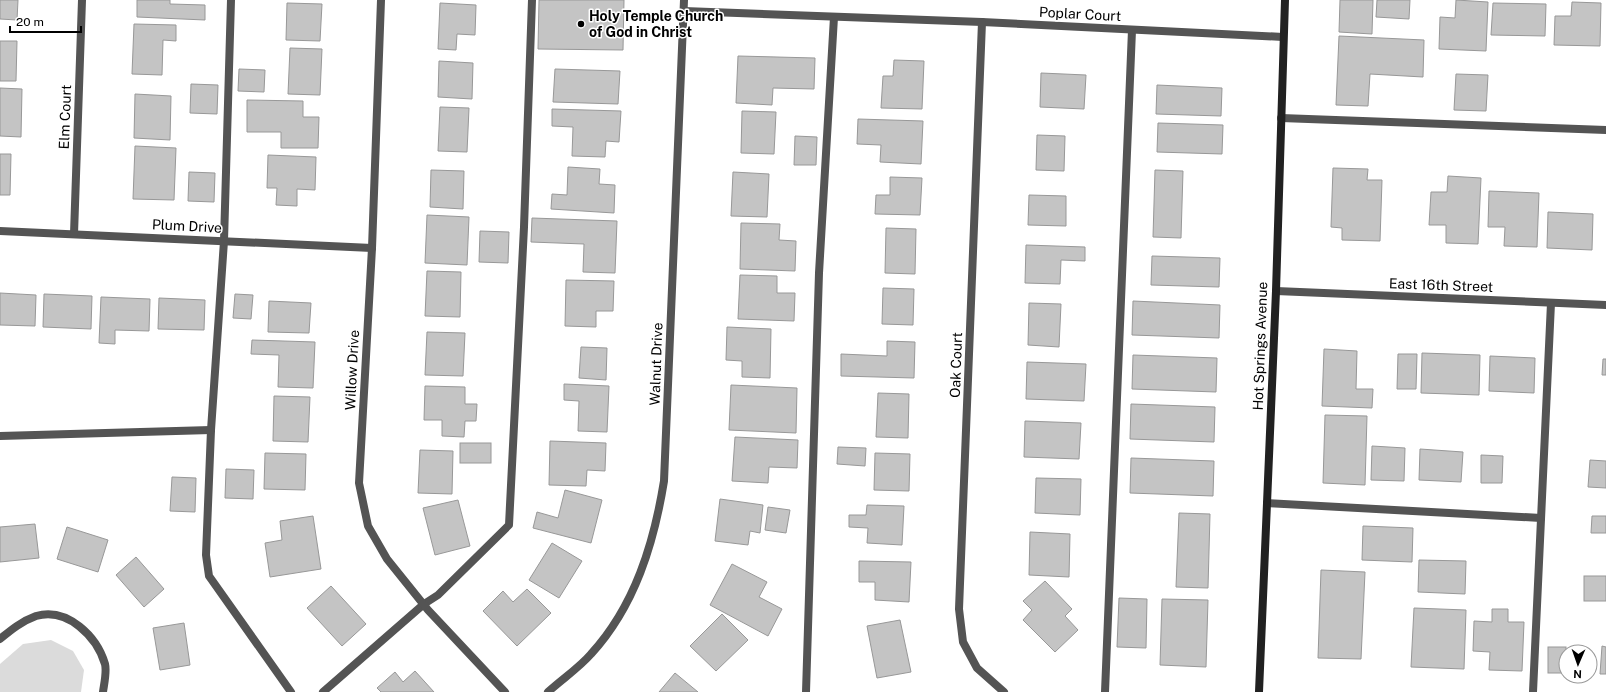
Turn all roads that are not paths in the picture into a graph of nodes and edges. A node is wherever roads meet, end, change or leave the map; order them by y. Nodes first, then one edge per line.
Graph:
1 (82, 0) edge
2 (231, 0) edge
3 (381, 0) edge
4 (532, 0) edge
5 (684, 0) edge
6 (1285, 0) edge
7 (684, 11) junction
8 (834, 17) junction
9 (982, 22) junction
10 (1132, 30) junction
11 (1283, 37) junction
12 (1281, 118) junction
13 (1606, 130) edge
14 (0, 231) edge
15 (74, 234) junction
16 (224, 241) junction
17 (372, 248) junction
18 (1276, 291) junction
19 (1551, 303) junction
20 (1606, 305) edge
21 (211, 430) junction
22 (0, 436) edge
23 (1267, 503) junction
24 (1541, 518) junction
25 (424, 604) junction
26 (0, 639) edge
27 (104, 692) edge
28 (291, 692) edge
29 (323, 692) edge
30 (505, 692) edge
31 (548, 692) edge
32 (806, 692) edge
33 (1004, 692) edge
34 (1105, 692) edge
35 (1259, 692) edge
36 (1533, 692) edge

1 - 15 street, Elm Court
2 - 16 street
3 - 17 street, Willow Drive
4 - 25 street
5 - 7 street, Walnut Drive
6 - 11 street, Hot Springs Avenue
7 - 8 street, Poplar Court
7 - 31 street, Walnut Drive
8 - 9 street, Poplar Court
8 - 32 street
9 - 10 street, Poplar Court
9 - 33 street, Oak Court
10 - 11 street, Poplar Court
10 - 34 street
11 - 12 street, Hot Springs Avenue
12 - 13 street
12 - 18 street, Hot Springs Avenue
14 - 15 street, Plum Drive
15 - 16 street, Plum Drive
16 - 17 street, Plum Drive
16 - 21 street
17 - 25 street, Willow Drive
18 - 19 street, East 16th Street
18 - 23 street, Hot Springs Avenue
19 - 20 street, East 16th Street
19 - 24 street
21 - 22 street
21 - 28 street
23 - 24 street
23 - 35 street, Hot Springs Avenue
24 - 36 street
25 - 29 street
25 - 30 street, Willow Drive
26 - 27 street

